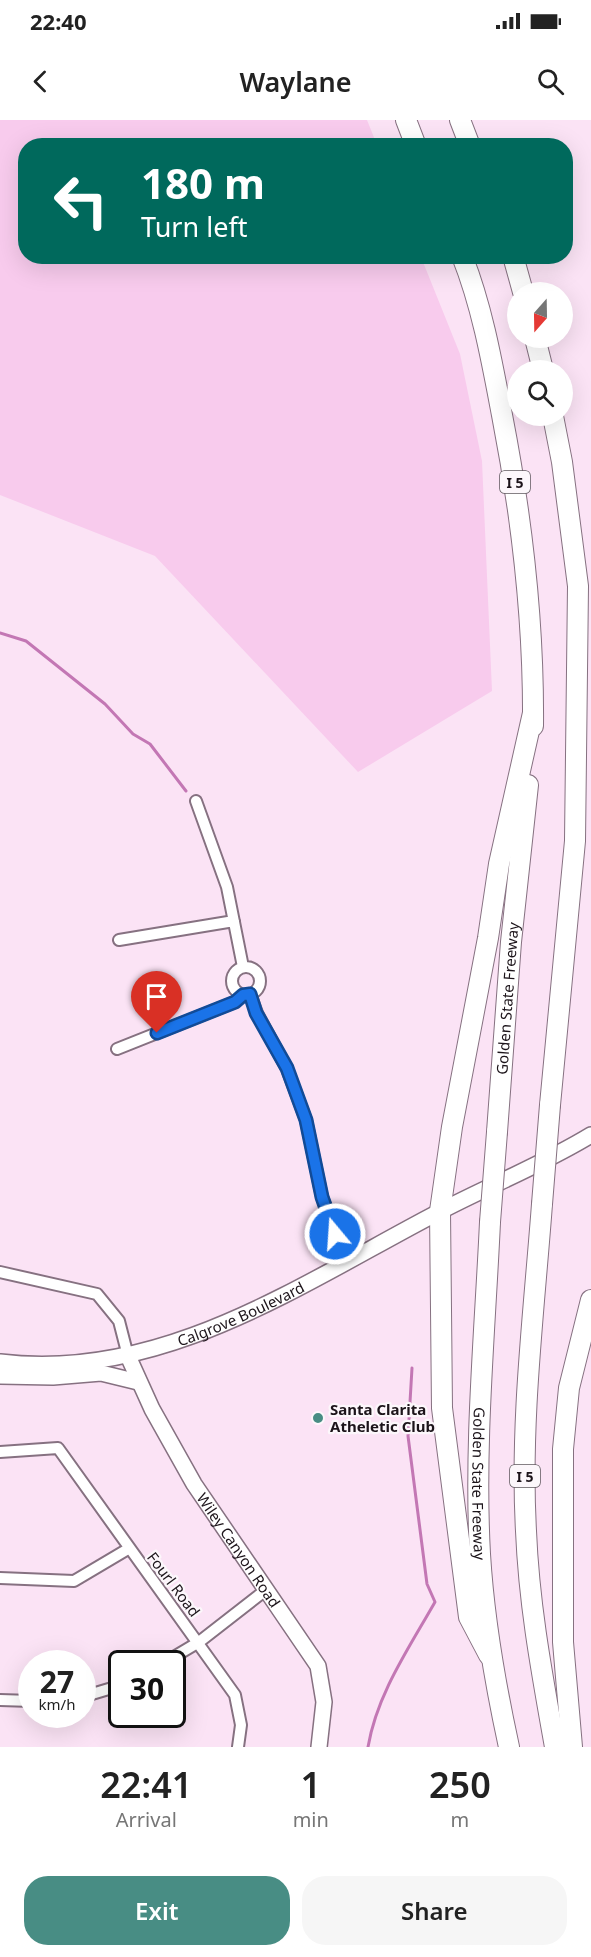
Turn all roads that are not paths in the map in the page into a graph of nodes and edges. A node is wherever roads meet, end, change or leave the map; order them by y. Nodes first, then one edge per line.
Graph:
1 (406, 120) edge
2 (460, 120) edge
3 (413, 138) edge
4 (467, 138) edge
5 (464, 264) edge
6 (515, 264) edge
7 (520, 282) edge
8 (555, 426) edge
9 (578, 585) junction
10 (591, 622) edge
11 (533, 713) junction
12 (196, 801) dead end
13 (234, 921) junction
14 (119, 940) dead end
15 (243, 967) junction
16 (246, 994) junction
17 (117, 1049) dead end
18 (591, 1135) edge
19 (440, 1211) junction
20 (346, 1261) junction
21 (0, 1272) edge
22 (591, 1300) edge
23 (128, 1356) junction
24 (0, 1362) edge
25 (0, 1376) edge
26 (138, 1382) junction
27 (0, 1452) edge
28 (128, 1548) junction
29 (0, 1578) edge
30 (267, 1589) junction
31 (199, 1642) junction
32 (186, 1650) edge
33 (489, 1655) junction
34 (0, 1700) edge
35 (18, 1701) edge
36 (238, 1747) edge
37 (319, 1747) edge
38 (509, 1747) edge
39 (555, 1747) edge
40 (572, 1747) edge

1 - 3 highway
2 - 4 highway
5 - 11 highway, Golden State Freeway / I 5
6 - 7 highway
8 - 9 highway, I 5
9 - 10 highway
9 - 39 highway, I 5, bridge
11 - 19 highway
11 - 33 highway, Golden State Freeway / I 5, bridge
12 - 13 street
13 - 14 street
13 - 15 street
15 - 16 street
15 - 16 street
16 - 17 street
16 - 20 street
18 - 19 street, Calgrove Boulevard
19 - 20 street, Calgrove Boulevard
19 - 33 highway
20 - 23 street, Calgrove Boulevard
21 - 23 street
22 - 40 highway
23 - 24 street, Calgrove Boulevard
23 - 26 street, Wiley Canyon Road
25 - 26 street
26 - 30 street, Wiley Canyon Road
27 - 28 street, Fourl Road
28 - 29 street
28 - 31 street, Fourl Road
30 - 31 street
30 - 37 street, Wiley Canyon Road
31 - 32 street
31 - 36 street, Fourl Road
33 - 38 highway, Golden State Freeway / I 5
34 - 35 street

